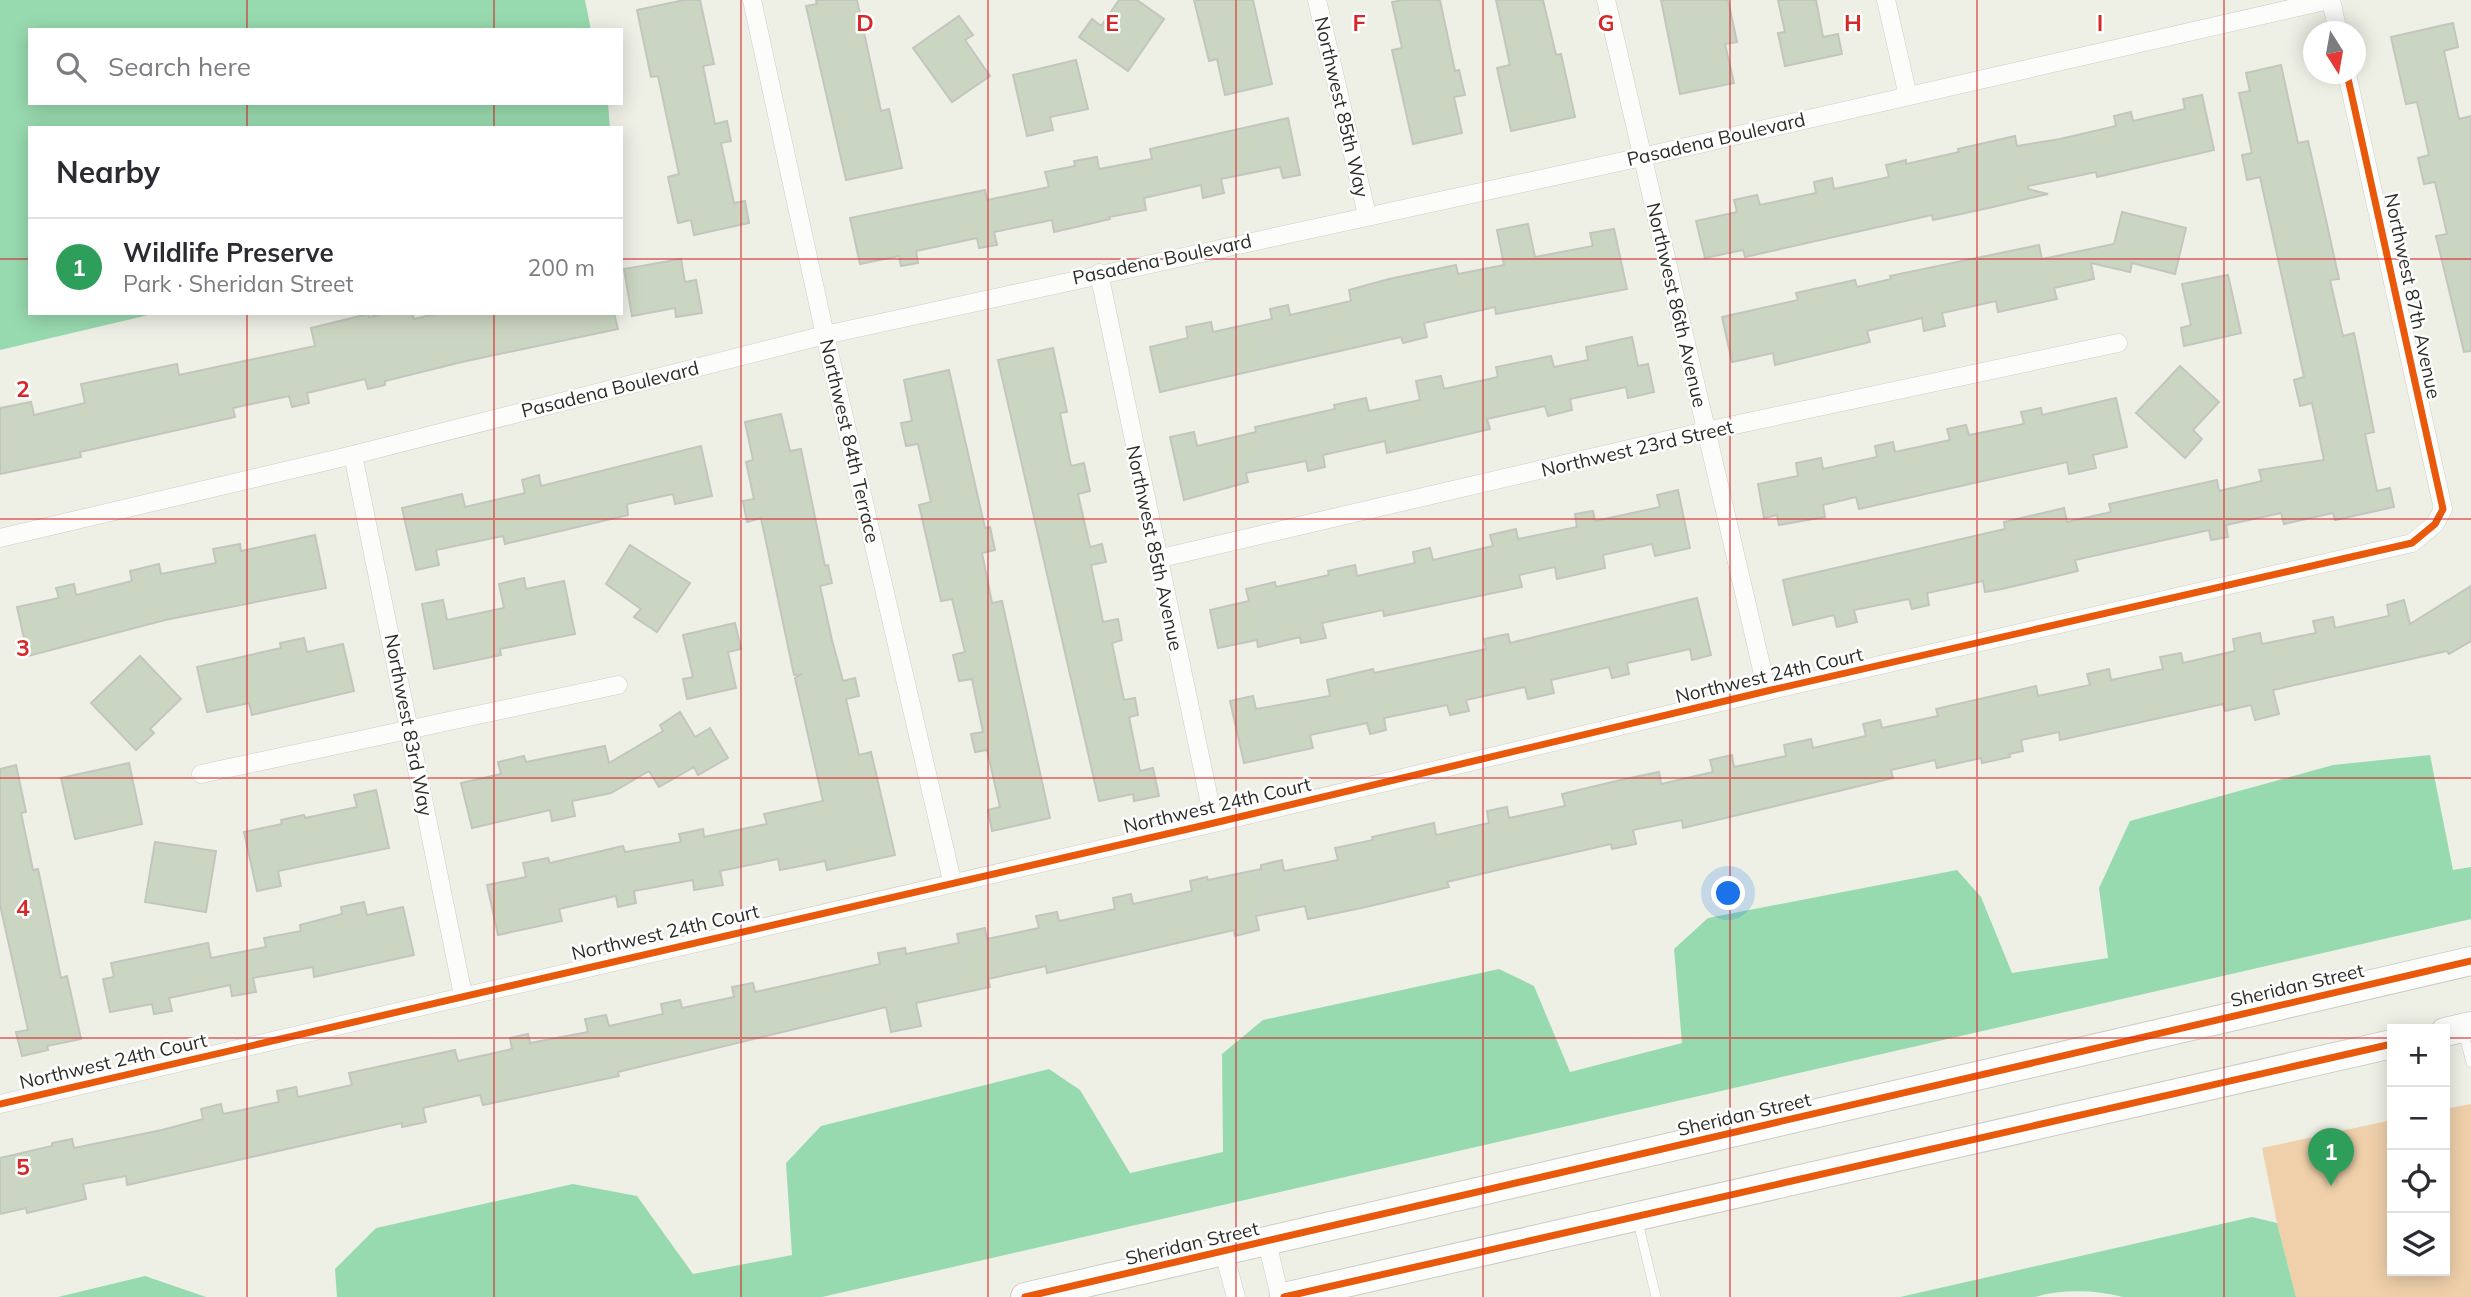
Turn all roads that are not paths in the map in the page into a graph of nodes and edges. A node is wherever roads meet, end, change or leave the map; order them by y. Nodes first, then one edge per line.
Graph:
1 (752, 0) edge
2 (1317, 0) edge
3 (1606, 0) edge
4 (1886, 0) edge
5 (2330, 0) edge
6 (2335, 21) edge
7 (2349, 84) edge
8 (1908, 96) junction
9 (1642, 157) junction
10 (1367, 215) junction
11 (1099, 273) junction
12 (825, 335) junction
13 (2118, 343) dead end
14 (1706, 431) junction
15 (354, 455) junction
16 (2435, 524) joint
17 (0, 538) edge
18 (1157, 559) junction
19 (618, 685) dead end
20 (1767, 691) junction
21 (410, 728) junction
22 (201, 774) dead end
23 (1213, 823) junction
24 (952, 881) junction
25 (2471, 961) edge
26 (463, 995) junction
27 (2459, 1029) edge
28 (2387, 1046) edge
29 (2471, 1063) edge
30 (0, 1104) edge
31 (1637, 1217) junction
32 (1267, 1242) junction
33 (1224, 1253) junction
34 (1025, 1297) edge
35 (1236, 1297) edge
36 (1282, 1297) edge
37 (1656, 1297) edge

1 - 12 street, Northwest 84th Terrace
2 - 10 street, Northwest 85th Way
3 - 9 street, Northwest 86th Avenue
4 - 8 street
5 - 6 street
5 - 8 street, Pasadena Boulevard
7 - 16 street, Northwest 87th Avenue
8 - 9 street, Pasadena Boulevard
9 - 10 street, Pasadena Boulevard
9 - 14 street, Northwest 86th Avenue
10 - 11 street, Pasadena Boulevard
11 - 12 street, Pasadena Boulevard
11 - 18 street, Northwest 85th Avenue
12 - 15 street, Pasadena Boulevard
12 - 24 street, Northwest 84th Terrace
13 - 14 street, Northwest 23rd Street
14 - 18 street, Northwest 23rd Street
14 - 20 street, Northwest 86th Avenue
15 - 17 street, Pasadena Boulevard
15 - 21 street, Northwest 83rd Way
16 - 20 street, Northwest 24th Court
18 - 23 street, Northwest 85th Avenue
19 - 21 street
20 - 23 street, Northwest 24th Court
21 - 22 street
21 - 26 street, Northwest 83rd Way
23 - 24 street, Northwest 24th Court
24 - 26 street, Northwest 24th Court
25 - 32 main road, Sheridan Street
26 - 30 street, Northwest 24th Court
27 - 29 lane
28 - 31 main road
31 - 36 main road
31 - 37 lane
32 - 33 main road, Sheridan Street
32 - 36 street
33 - 34 main road, Sheridan Street
33 - 35 street

